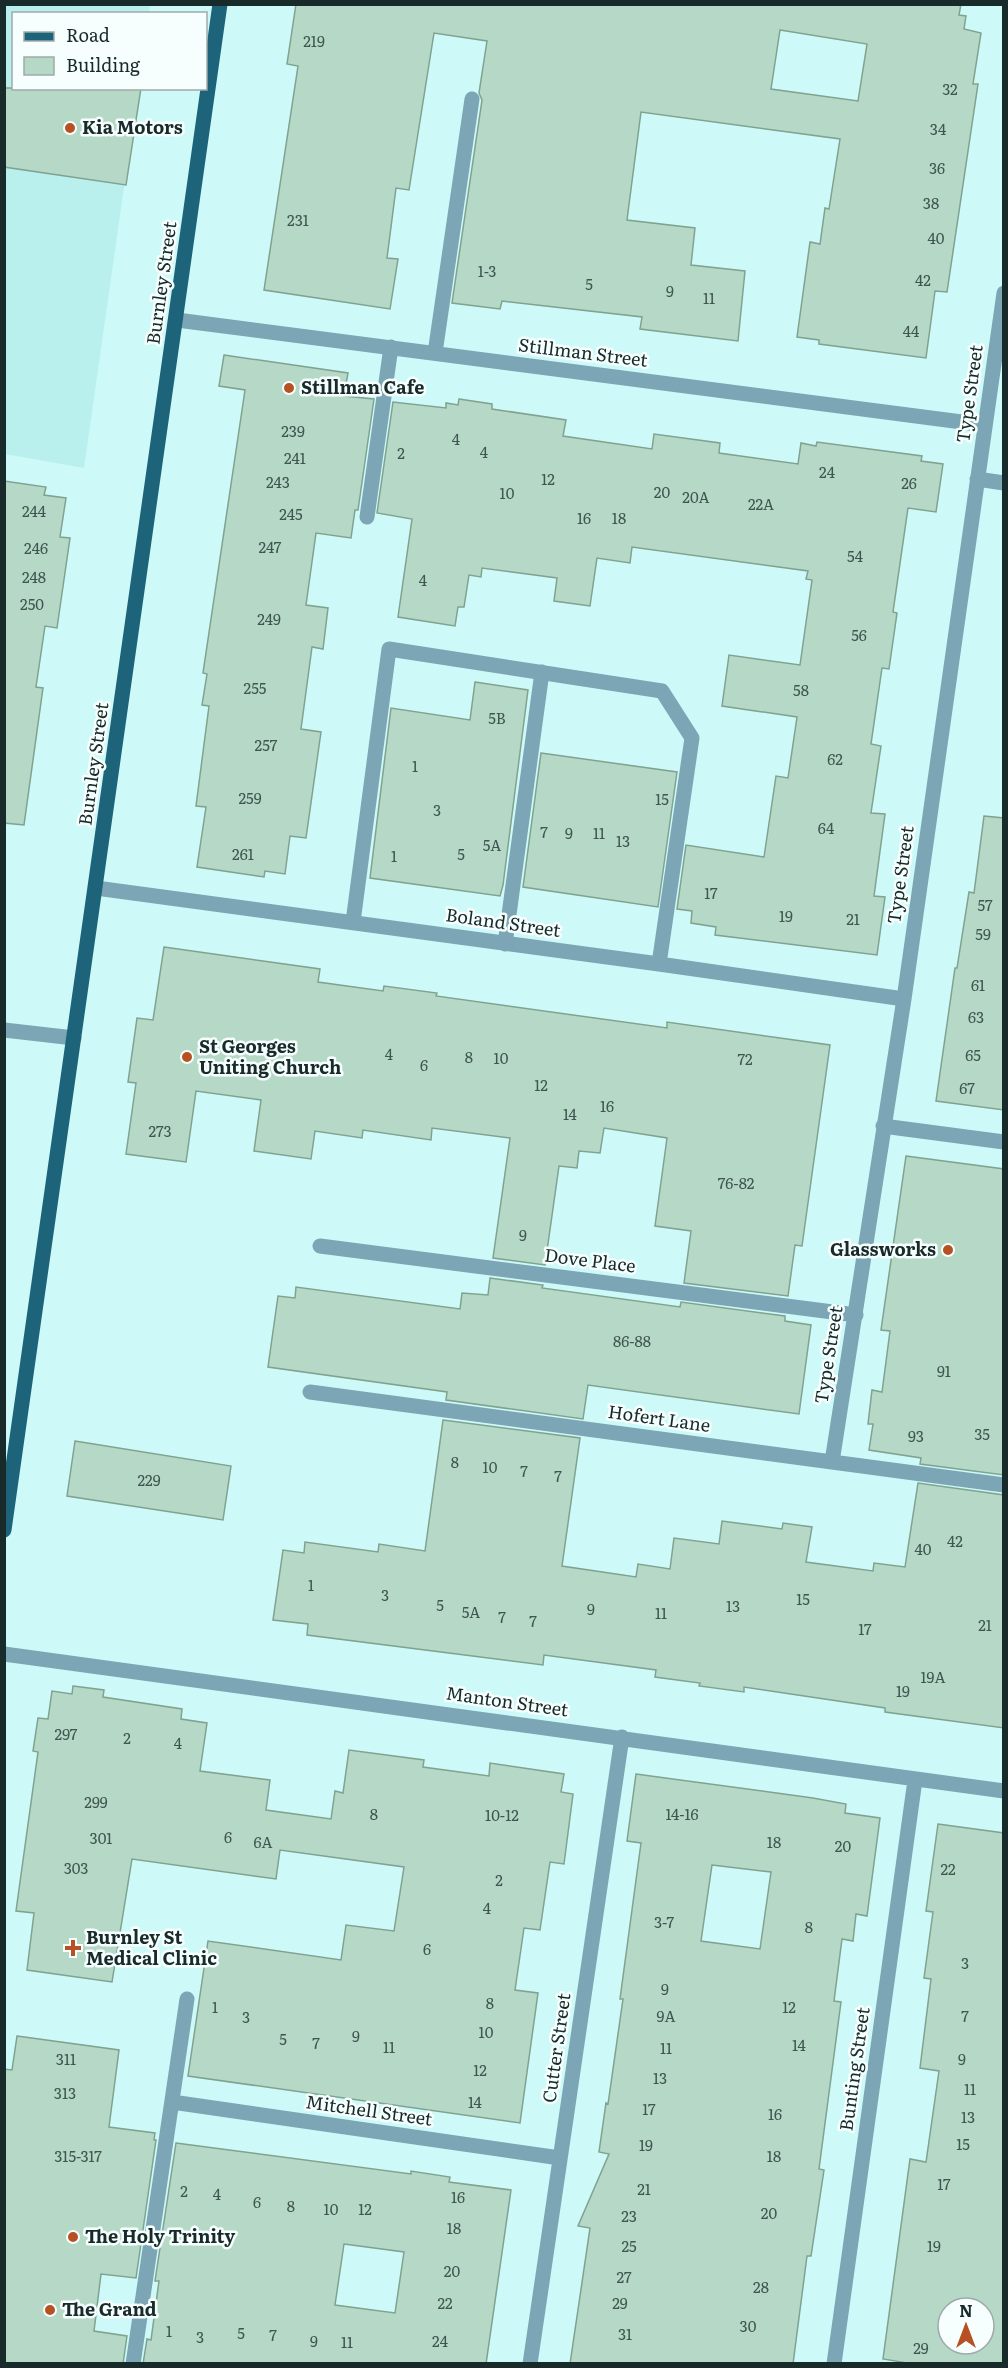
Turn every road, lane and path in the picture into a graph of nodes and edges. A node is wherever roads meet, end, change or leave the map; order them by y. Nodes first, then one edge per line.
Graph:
1 (220, 4) edge
2 (472, 99) dead end
3 (1004, 293) edge
4 (177, 320) junction
5 (391, 347) junction
6 (435, 353) junction
7 (985, 425) junction
8 (977, 479) junction
9 (1004, 483) edge
10 (367, 517) dead end
11 (542, 672) junction
12 (96, 888) junction
13 (353, 922) junction
14 (506, 944) junction
15 (659, 964) junction
16 (904, 999) junction
17 (4, 1030) edge
18 (74, 1038) junction
19 (883, 1126) junction
20 (1004, 1142) edge
21 (320, 1246) dead end
22 (856, 1315) junction
23 (310, 1392) dead end
24 (832, 1462) junction
25 (1004, 1485) edge
26 (4, 1530) edge
27 (4, 1654) edge
28 (622, 1737) junction
29 (915, 1780) junction
30 (1004, 1791) edge
31 (187, 1999) dead end
32 (172, 2102) junction
33 (560, 2158) junction
34 (133, 2364) edge
35 (530, 2364) edge
36 (834, 2364) edge

1 - 4 main road, Burnley Street
2 - 6 street
3 - 7 street, Type Street
4 - 5 street, Stillman Street
4 - 12 main road, Burnley Street
5 - 6 street, Stillman Street
5 - 10 street
6 - 7 street, Stillman Street
7 - 8 street, Type Street
8 - 9 street
8 - 16 street, Type Street
11 - 13 street
11 - 14 street
11 - 15 street
12 - 13 street, Boland Street
12 - 18 main road, Burnley Street
13 - 14 street, Boland Street
14 - 15 street, Boland Street
15 - 16 street, Boland Street
16 - 19 street, Type Street
17 - 18 street
18 - 26 main road, Burnley Street
19 - 20 street
19 - 22 street, Type Street
21 - 22 street, Dove Place
22 - 24 street, Type Street
23 - 24 street, Hofert Lane
24 - 25 street, Hofert Lane
27 - 28 street, Manton Street
28 - 29 street, Manton Street
28 - 33 street, Cutter Street
29 - 30 street, Manton Street
29 - 36 street, Bunting Street
31 - 32 street
32 - 33 street, Mitchell Street
32 - 34 street
33 - 35 street, Cutter Street

